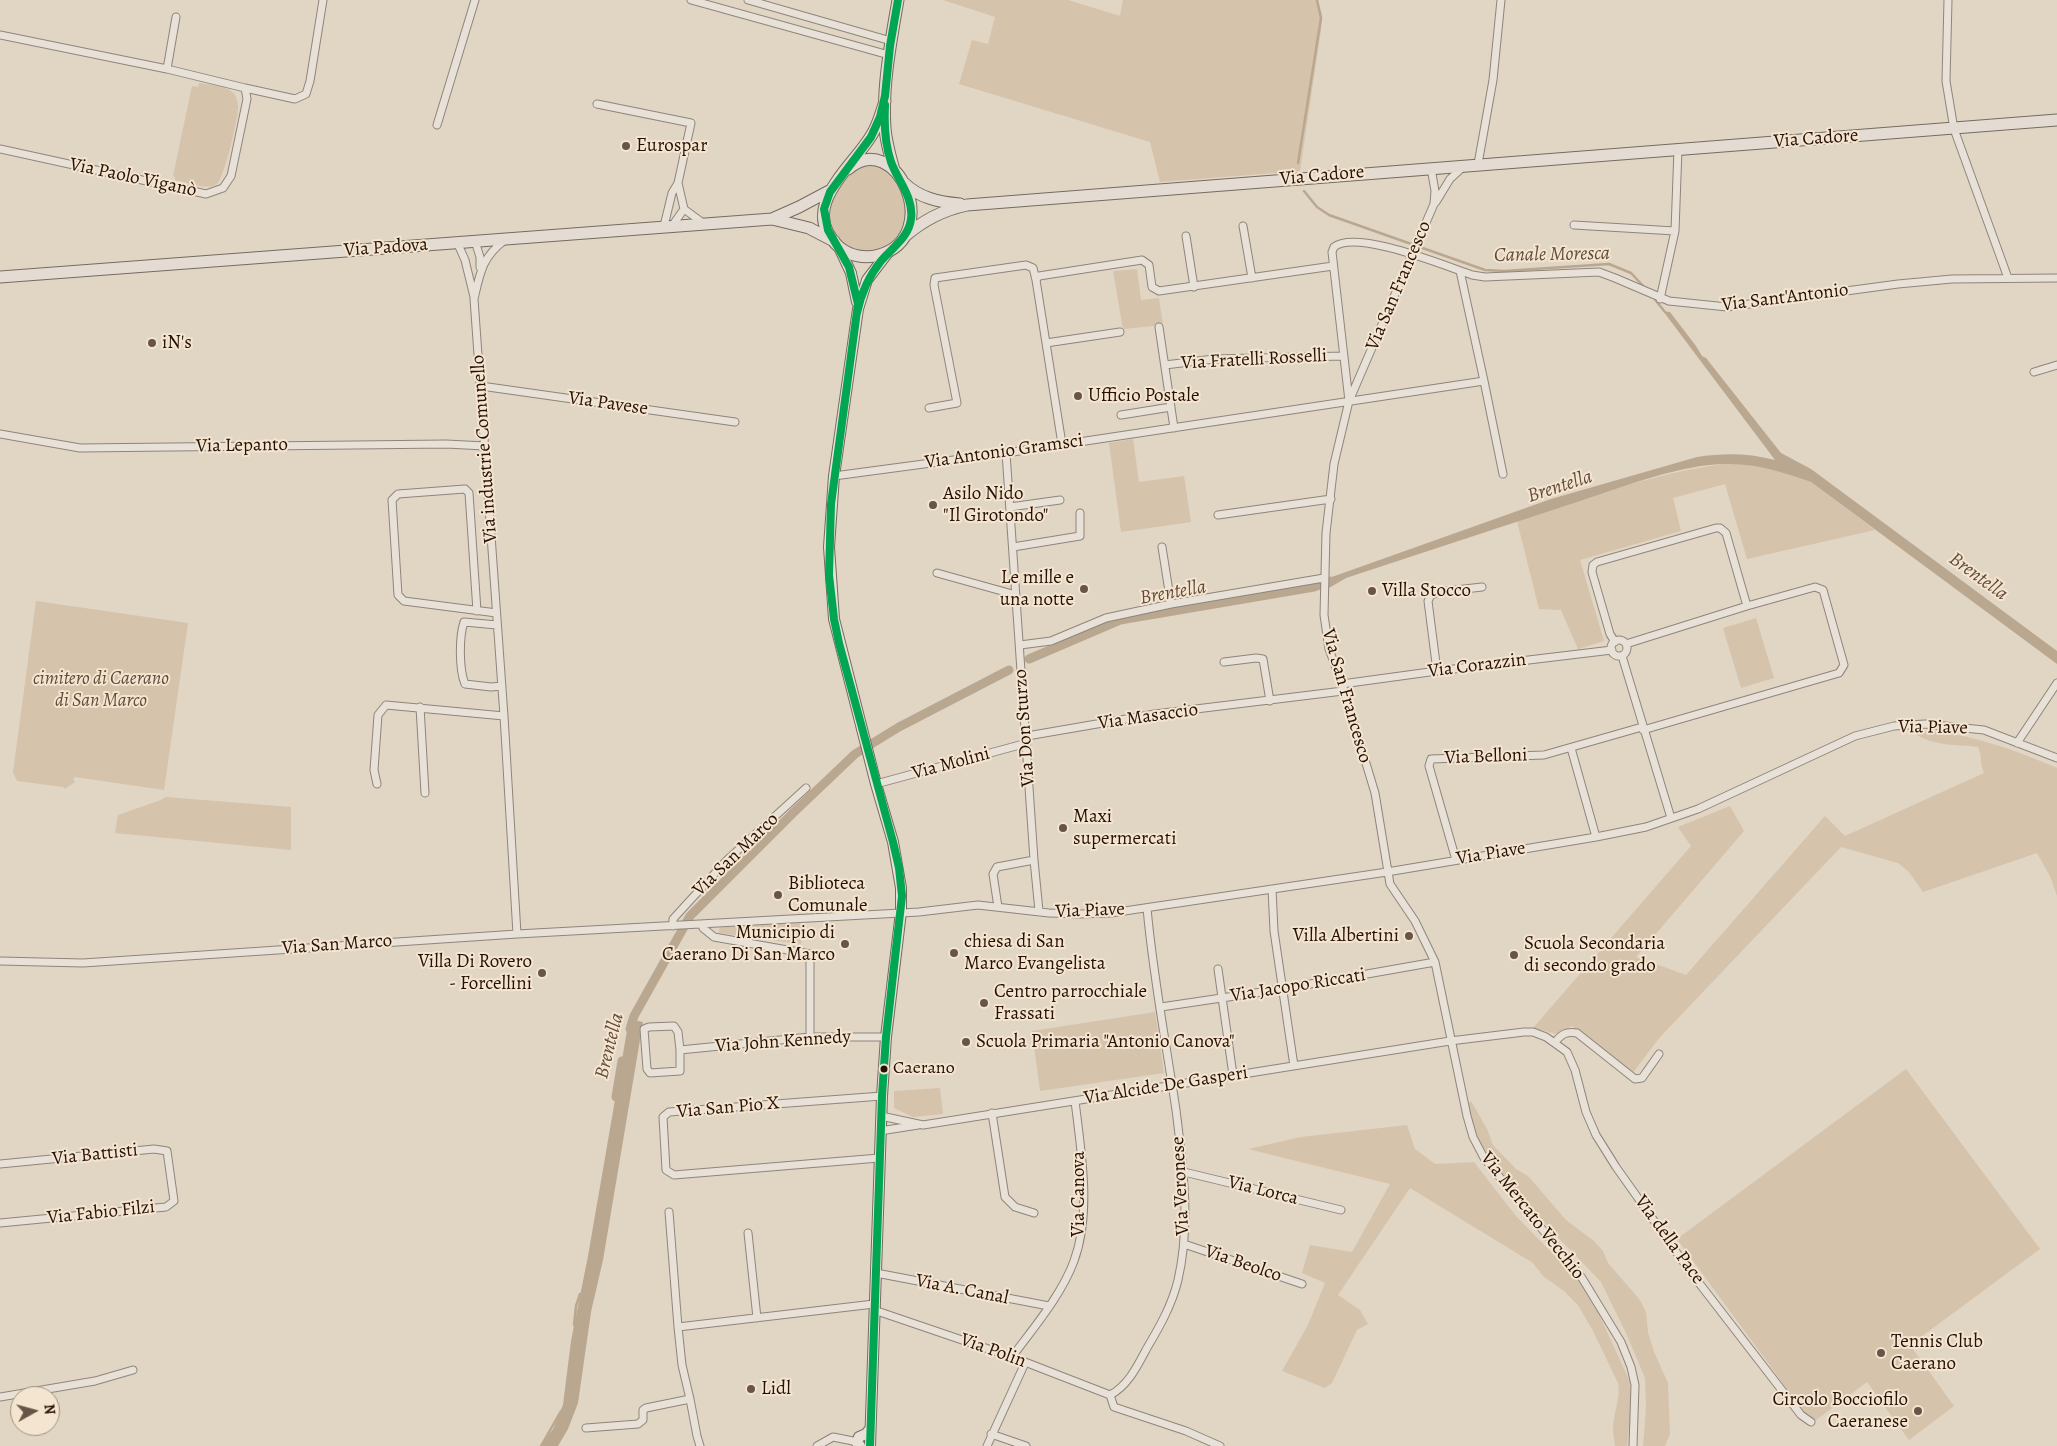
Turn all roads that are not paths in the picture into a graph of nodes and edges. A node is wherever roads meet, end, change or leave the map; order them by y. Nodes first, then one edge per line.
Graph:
1 (323, 0) edge
2 (475, 0) edge
3 (691, 0) edge
4 (748, 0) edge
5 (898, 0) edge
6 (1502, 0) edge
7 (1948, 0) edge
8 (770, 3) edge
9 (176, 17) dead end
10 (0, 35) edge
11 (891, 40) junction
12 (889, 55) junction
13 (167, 69) junction
14 (245, 88) junction
15 (885, 101) junction
16 (597, 104) dead end
17 (2057, 120) edge
18 (437, 125) dead end
19 (1954, 129) junction
20 (0, 149) edge
21 (1678, 149) junction
22 (1478, 164) junction
23 (1466, 165) junction
24 (1435, 167) junction
25 (848, 169) junction
26 (897, 175) junction
27 (678, 182) junction
28 (1446, 184) junction
29 (831, 190) junction
30 (1434, 204) junction
31 (967, 205) junction
32 (684, 208) junction
33 (772, 218) junction
34 (703, 224) junction
35 (668, 226) junction
36 (1243, 226) dead end
37 (1574, 226) dead end
38 (1675, 231) junction
39 (1186, 236) dead end
40 (904, 237) junction
41 (508, 238) junction
42 (476, 241) junction
43 (458, 242) junction
44 (836, 244) junction
45 (890, 251) junction
46 (1413, 253) junction
47 (1333, 266) junction
48 (1460, 271) junction
49 (480, 274) junction
50 (0, 278) edge
51 (1252, 278) junction
52 (2008, 278) junction
53 (2057, 278) edge
54 (1036, 280) junction
55 (1194, 287) junction
56 (474, 299) junction
57 (1660, 299) junction
58 (858, 310) junction
59 (1159, 327) dead end
60 (1120, 332) dead end
61 (1046, 343) junction
62 (1344, 356) junction
63 (2057, 365) edge
64 (1165, 366) junction
65 (2034, 372) dead end
66 (1484, 381) junction
67 (480, 386) junction
68 (1349, 401) junction
69 (1171, 407) junction
70 (929, 408) dead end
71 (1121, 415) dead end
72 (735, 422) dead end
73 (1174, 428) junction
74 (0, 434) edge
75 (1062, 444) junction
76 (485, 446) junction
77 (1006, 453) junction
78 (1503, 474) dead end
79 (834, 476) junction
80 (1331, 499) junction
81 (1060, 500) dead end
82 (1010, 507) junction
83 (1080, 513) dead end
84 (1218, 515) dead end
85 (1013, 547) junction
86 (1162, 547) dead end
87 (937, 573) dead end
88 (1324, 578) junction
89 (1482, 587) dead end
90 (1016, 595) junction
91 (1171, 604) junction
92 (1747, 606) junction
93 (478, 611) junction
94 (496, 613) junction
95 (497, 625) junction
96 (1615, 642) junction
97 (1626, 644) junction
98 (1020, 645) junction
99 (1612, 650) junction
100 (1622, 656) junction
101 (1224, 662) dead end
102 (1437, 671) junction
103 (2057, 683) edge
104 (502, 686) junction
105 (1343, 688) junction
106 (1270, 700) junction
107 (420, 707) junction
108 (504, 716) junction
109 (1642, 729) junction
110 (1027, 740) junction
111 (2017, 743) junction
112 (1571, 748) junction
113 (2057, 758) edge
114 (377, 784) dead end
115 (876, 784) junction
116 (806, 788) dead end
117 (425, 793) dead end
118 (1671, 818) junction
119 (1596, 837) junction
120 (1034, 860) junction
121 (1456, 860) junction
122 (1387, 872) junction
123 (1272, 889) junction
124 (998, 907) junction
125 (1147, 908) junction
126 (1039, 911) junction
127 (901, 912) junction
128 (700, 924) junction
129 (678, 925) junction
130 (516, 934) junction
131 (0, 961) edge
132 (1436, 962) junction
133 (1218, 969) dead end
134 (1282, 989) junction
135 (1223, 998) junction
136 (1161, 1007) junction
137 (886, 1037) junction
138 (810, 1038) junction
139 (1450, 1041) junction
140 (1555, 1042) junction
141 (680, 1050) junction
142 (1659, 1054) dead end
143 (1294, 1066) junction
144 (1233, 1075) junction
145 (1172, 1085) junction
146 (882, 1096) junction
147 (1075, 1101) junction
148 (992, 1113) junction
149 (881, 1116) junction
150 (923, 1125) junction
151 (880, 1131) junction
152 (879, 1158) junction
153 (0, 1164) edge
154 (1184, 1172) junction
155 (172, 1175) joint
156 (1341, 1210) dead end
157 (669, 1212) dead end
158 (1034, 1213) dead end
159 (0, 1222) edge
160 (748, 1233) dead end
161 (1184, 1244) junction
162 (876, 1273) junction
163 (1302, 1284) dead end
164 (1049, 1306) junction
165 (874, 1307) junction
166 (758, 1318) junction
167 (678, 1327) junction
168 (1012, 1357) junction
169 (1025, 1363) junction
170 (133, 1370) dead end
171 (1110, 1395) junction
172 (0, 1397) edge
173 (690, 1399) junction
174 (1811, 1422) dead end
175 (586, 1428) dead end
176 (992, 1434) junction
177 (865, 1441) edge
178 (700, 1446) edge
179 (817, 1446) edge
180 (987, 1446) edge
181 (1026, 1446) edge
182 (1220, 1446) edge
183 (1633, 1446) edge

1 - 14 street
2 - 18 street
3 - 12 street
4 - 8 street
5 - 11 main road
6 - 22 street
7 - 19 street
8 - 11 street
9 - 13 street
10 - 13 street
11 - 12 main road
12 - 15 main road
13 - 14 street
14 - 20 street, Via Paolo Viganò
15 - 25 main road
15 - 26 main road
16 - 27 street
17 - 19 main road, Via Cadore
19 - 21 main road, Via Cadore
19 - 52 street
21 - 22 main road, Via Cadore
21 - 38 street
22 - 23 main road, Via Cadore
23 - 24 main road, Via Cadore
23 - 28 street
24 - 28 street
24 - 30 street, Via San Francesco
24 - 31 main road, Via Cadore
25 - 26 main road
25 - 29 main road
26 - 31 main road, Via Cadore
26 - 40 main road
27 - 32 street
27 - 35 street
28 - 30 street
29 - 33 main road, Via Padova
29 - 44 main road
30 - 46 street, Via San Francesco
31 - 40 main road, Via Cadore
32 - 34 street
32 - 35 street
33 - 34 main road, Via Padova
33 - 44 main road, Via Padova
34 - 35 main road, Via Padova
35 - 41 main road, Via Padova
36 - 51 street
37 - 38 street
38 - 57 street
39 - 55 street
40 - 45 main road
41 - 42 main road, Via Padova
41 - 49 street
42 - 43 main road, Via Padova
42 - 49 street
43 - 50 main road, Via Padova
43 - 56 street
44 - 45 main road
44 - 58 main road
45 - 58 main road
46 - 47 street, Via Fratelli Rosselli
46 - 48 street, Via Sant'Antonio
46 - 68 street, Via San Francesco
47 - 51 street
47 - 62 street, Via Fratelli Rosselli
48 - 57 street, Via Sant'Antonio
48 - 66 street
49 - 56 street, Via industrie Comunello
51 - 55 street
52 - 53 street, Via Sant'Antonio
52 - 57 street, Via Sant'Antonio
54 - 55 street
54 - 61 street
54 - 70 street
56 - 67 street, Via industrie Comunello
58 - 79 main road
59 - 64 street
60 - 61 street
61 - 75 street
62 - 64 street, Via Fratelli Rosselli
62 - 68 street, Via Fratelli Rosselli
63 - 65 street
64 - 69 street
66 - 68 street
66 - 78 street
67 - 72 street, Via Pavese
67 - 76 street, Via industrie Comunello
68 - 73 street, Via Antonio Gramsci
68 - 80 street, Via San Francesco
69 - 71 street
69 - 73 street
73 - 75 street, Via Antonio Gramsci
74 - 76 street, Via Lepanto
75 - 77 street, Via Antonio Gramsci
76 - 94 street, Via industrie Comunello
77 - 79 street, Via Antonio Gramsci
77 - 82 street, Via Don Sturzo
79 - 115 main road
80 - 84 street
80 - 88 street, Via San Francesco
81 - 82 street
82 - 85 street, Via Don Sturzo
83 - 85 street
85 - 90 street, Via Don Sturzo
86 - 91 street
87 - 90 street
88 - 91 street
88 - 105 street, Via San Francesco
89 - 102 street
90 - 98 street, Via Don Sturzo
91 - 98 street
92 - 96 street
92 - 97 street, Via Belloni
92 - 109 street, Via Belloni
93 - 93 street
93 - 94 street
94 - 95 street, Via industrie Comunello
95 - 104 street, Via industrie Comunello
95 - 104 street
96 - 97 street
96 - 99 street
97 - 100 street
98 - 110 street, Via Don Sturzo
99 - 100 street
99 - 102 street, Via Corazzin
100 - 109 street
101 - 106 street
102 - 105 street, Via Corazzin
103 - 111 street
104 - 108 street, Via industrie Comunello
105 - 106 street, Via Masaccio
105 - 122 street, Via San Francesco
106 - 110 street, Via Masaccio
107 - 108 street
107 - 114 street
107 - 117 street
108 - 130 street, Via industrie Comunello
109 - 112 street, Via Belloni
109 - 118 street
110 - 115 street, Via Molini
110 - 120 street, Via Don Sturzo
111 - 113 street, Via Piave
111 - 118 street, Via Piave
112 - 119 street
112 - 121 street, Via Belloni
115 - 127 main road
116 - 129 street, Via San Marco
118 - 119 street, Via Piave
119 - 121 street, Via Piave
120 - 124 street
120 - 126 street, Via Don Sturzo
121 - 122 street, Via Piave
122 - 123 street, Via Piave
122 - 132 street, Via Mercato Vecchio
123 - 125 street, Via Piave
123 - 134 street
124 - 126 street, Via Piave
124 - 127 street, Via Piave
125 - 126 street, Via Piave
125 - 136 street, Via Veronese
127 - 128 street, Via Piave
127 - 137 main road
128 - 129 street, Via Piave
128 - 138 street
129 - 130 street, Via San Marco
130 - 131 street, Via San Marco
132 - 134 street, Via Jacopo Riccati
132 - 139 street, Via Mercato Vecchio
133 - 135 street
134 - 135 street, Via Jacopo Riccati
134 - 143 street
135 - 136 street, Via Jacopo Riccati
135 - 144 street
136 - 145 street, Via Veronese
137 - 138 street, Via John Kennedy
137 - 146 main road
138 - 141 street, Via John Kennedy
139 - 140 street, Via della Pace
139 - 143 street, Via Alcide De Gasperi
139 - 183 street, Via Mercato Vecchio
140 - 142 street
140 - 174 street, Via della Pace
141 - 141 street
143 - 144 street, Via Alcide De Gasperi
144 - 145 street, Via Alcide De Gasperi
145 - 147 street, Via Alcide De Gasperi
145 - 154 street, Via Veronese
146 - 149 main road
146 - 152 street, Via San Pio X
147 - 148 street, Via Alcide De Gasperi
147 - 164 street, Via Canova
148 - 150 street, Via Alcide De Gasperi
148 - 158 street
149 - 150 street, Via Alcide De Gasperi
149 - 151 main road
150 - 151 street
151 - 152 main road
152 - 162 main road
153 - 155 street, Via Battisti
154 - 156 street, Via Lorca
154 - 161 street, Via Veronese
155 - 159 street, Via Fabio Filzi
157 - 167 street
160 - 166 street
161 - 163 street, Via Beolco
161 - 171 street, Via Veronese
162 - 164 street, Via A. Canal
162 - 165 main road
164 - 168 street, Via Canova
165 - 166 street
165 - 168 street, Via Polin
165 - 177 main road
166 - 167 street
167 - 173 street
168 - 169 street, Via Polin
169 - 171 street, Via Polin
169 - 176 street
170 - 172 street
171 - 182 street, Via Polin
173 - 175 street
173 - 178 street
176 - 180 street
176 - 181 street
177 - 179 street

